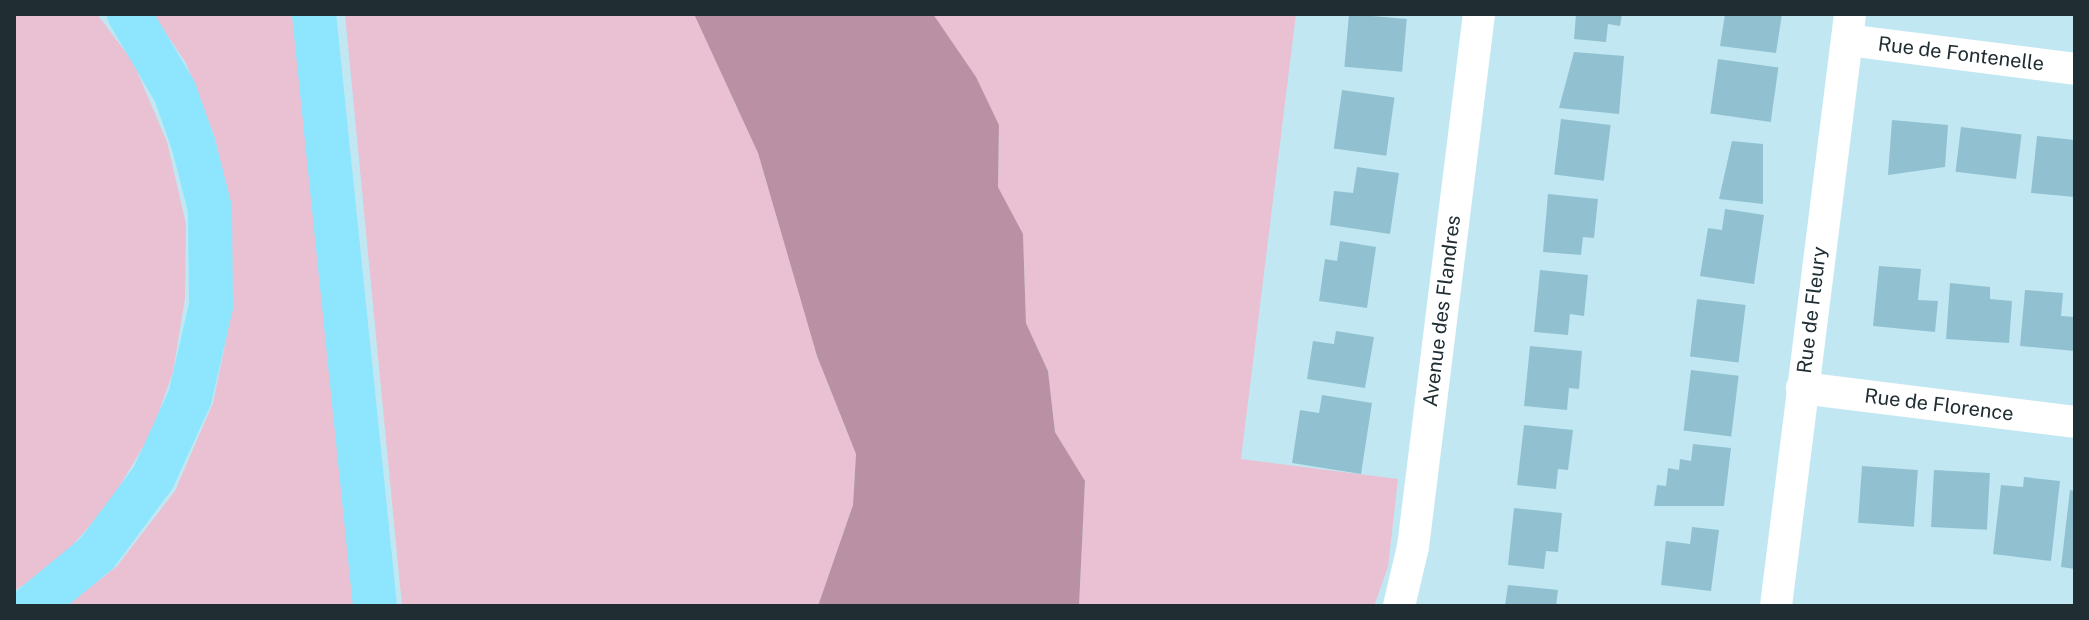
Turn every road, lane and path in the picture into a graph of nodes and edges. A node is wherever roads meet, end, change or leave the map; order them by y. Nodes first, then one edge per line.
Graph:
1 (129, 14) edge
2 (314, 14) edge
3 (1479, 14) edge
4 (1848, 27) edge
5 (2075, 69) edge
6 (1802, 388) junction
7 (2075, 422) edge
8 (33, 606) edge
9 (375, 606) edge
10 (1399, 606) edge
11 (1776, 606) edge

1 - 8 highway
2 - 9 highway
3 - 10 street, Avenue des Flandres
4 - 5 street, Rue de Fontenelle
4 - 6 street, Rue de Fleury
6 - 7 street, Rue de Florence
6 - 11 street, Rue de Fleury

